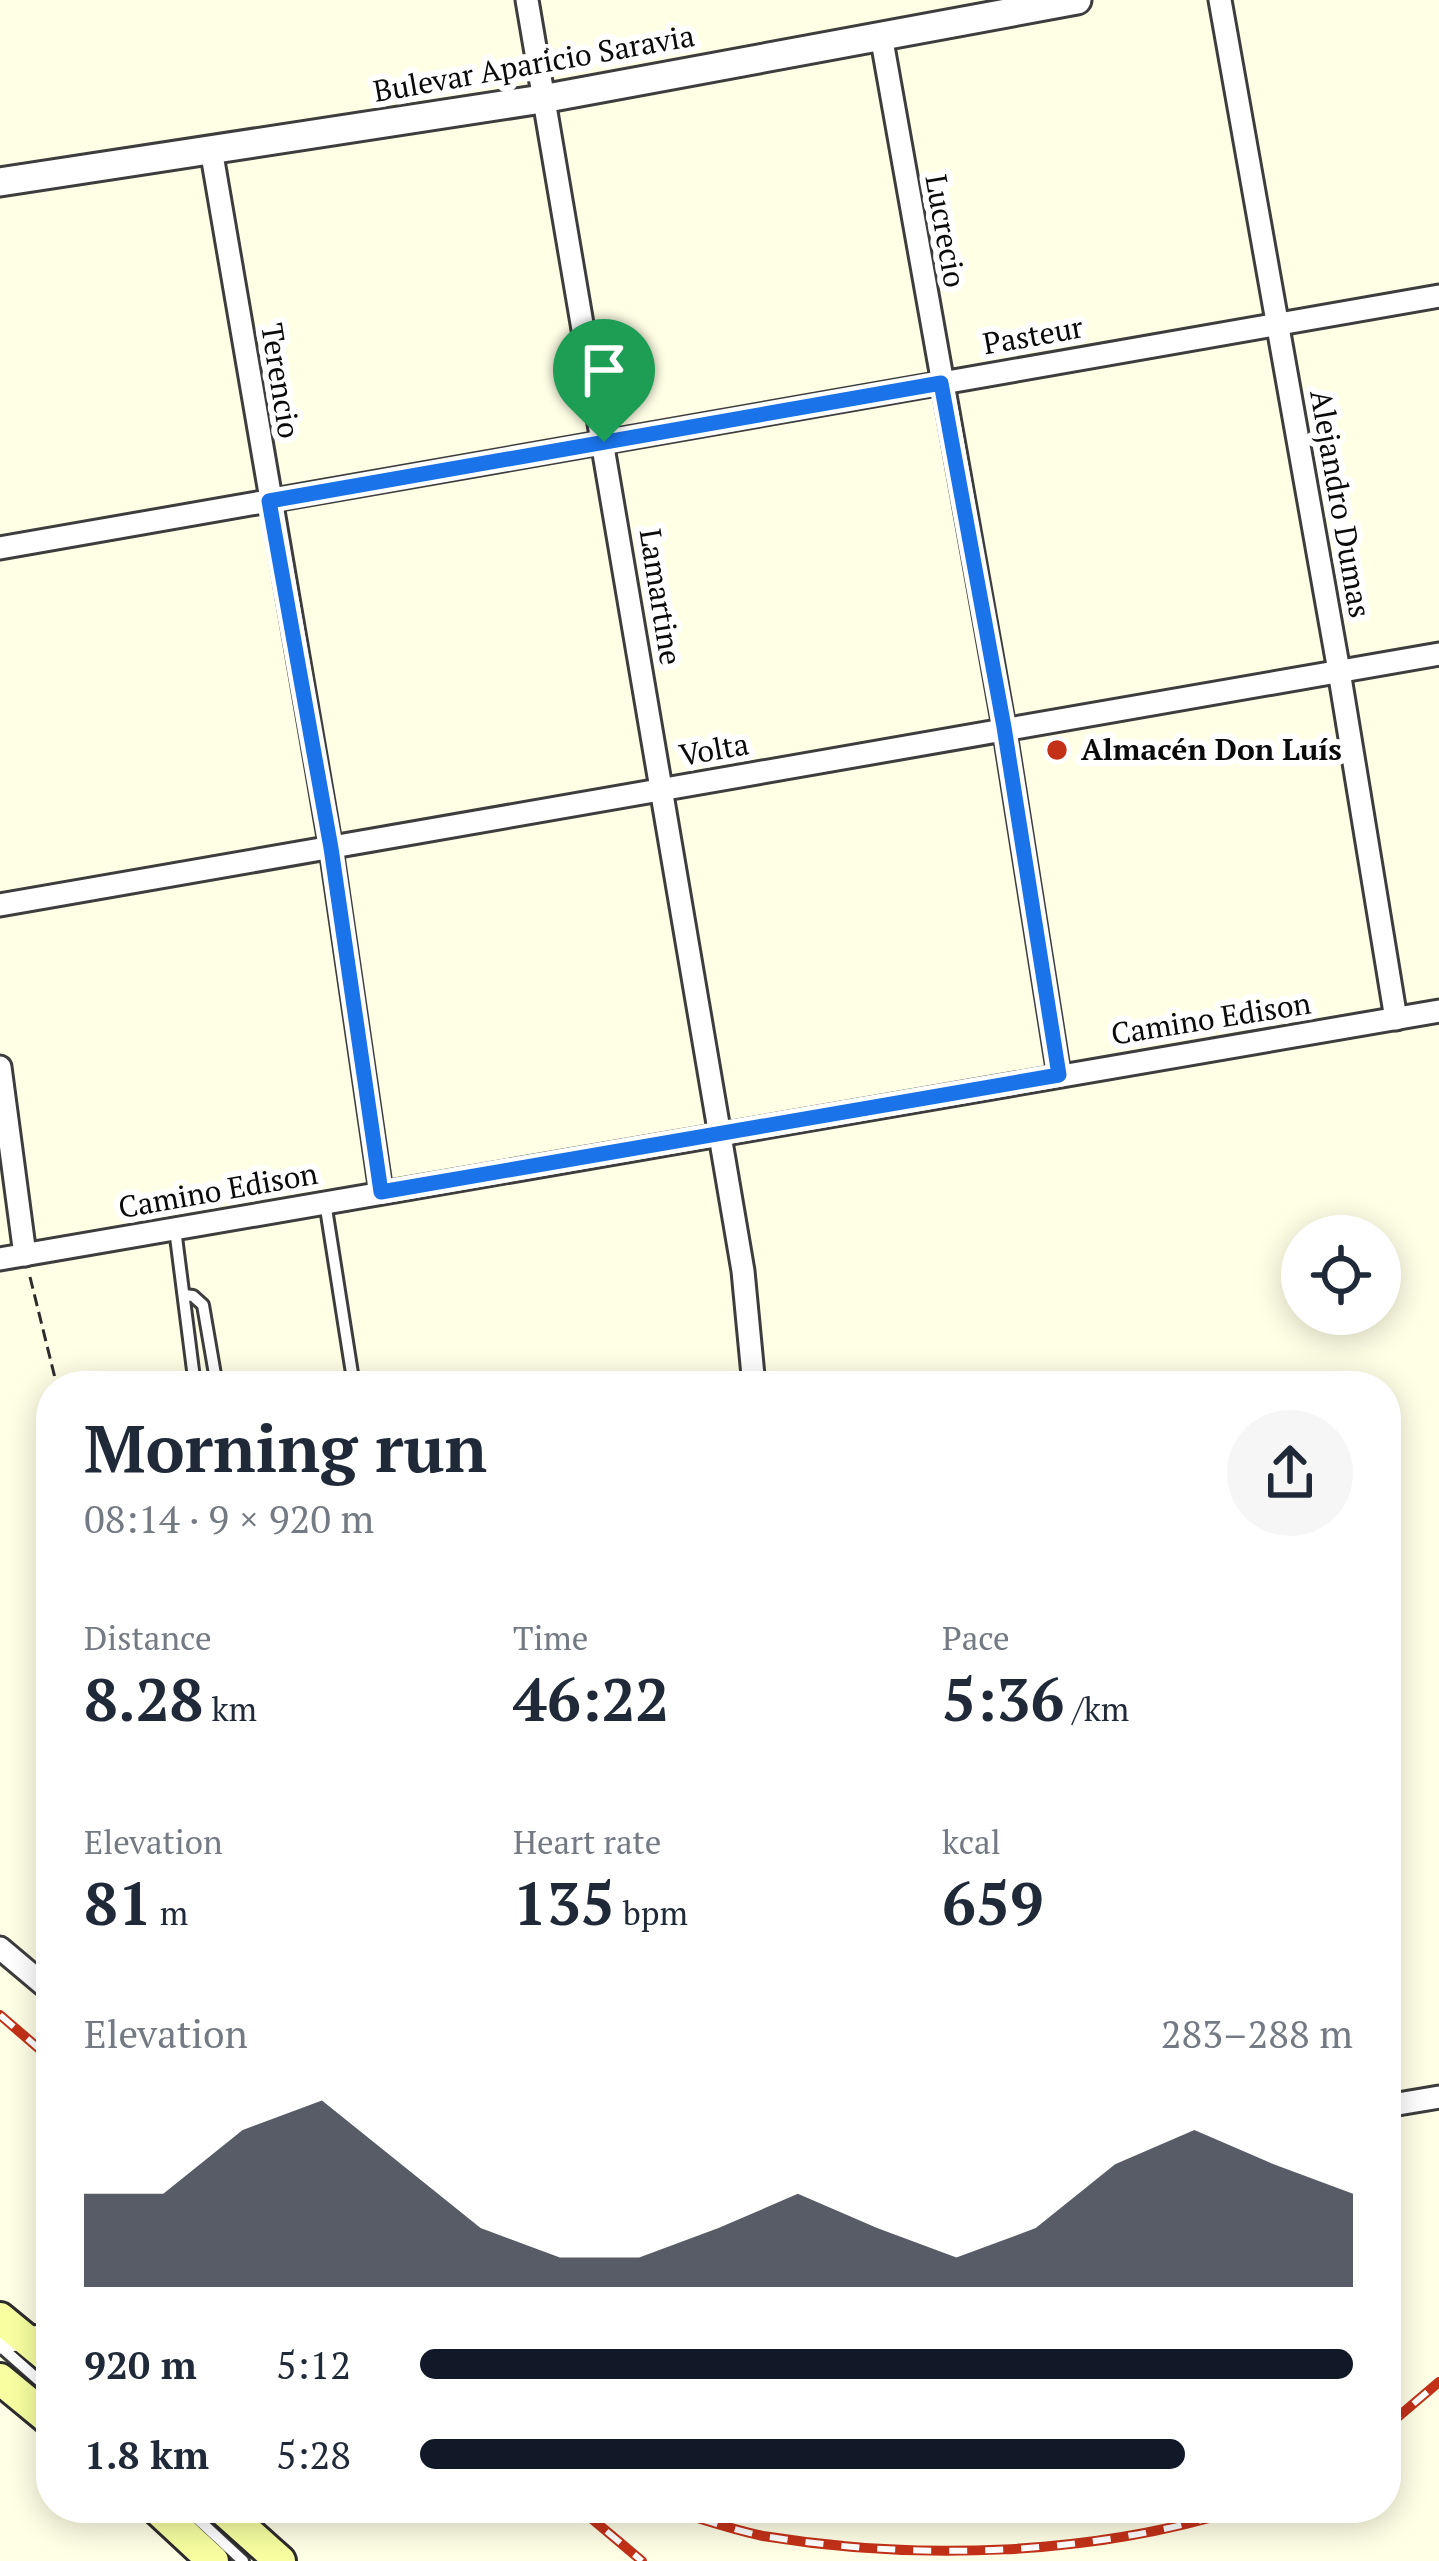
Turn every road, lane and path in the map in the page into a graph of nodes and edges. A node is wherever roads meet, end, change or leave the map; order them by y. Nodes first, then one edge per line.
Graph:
1 (527, 0) edge
2 (1077, 0) edge
3 (1220, 0) edge
4 (881, 35) junction
5 (542, 99) junction
6 (211, 149) junction
7 (0, 182) edge
8 (1439, 296) edge
9 (1278, 324) junction
10 (941, 383) junction
11 (604, 442) junction
12 (269, 501) junction
13 (0, 548) edge
14 (1439, 654) edge
15 (1339, 670) junction
16 (1004, 727) junction
17 (662, 790) junction
18 (331, 848) junction
19 (0, 905) edge
20 (1439, 1011) edge
21 (1396, 1019) junction
22 (0, 1066) edge
23 (1059, 1075) junction
24 (721, 1134) junction
25 (381, 1192) junction
26 (325, 1202) junction
27 (175, 1229) junction
28 (25, 1255) junction
29 (0, 1259) edge
30 (184, 1295) junction
31 (53, 1371) edge
32 (191, 1371) edge
33 (214, 1371) edge
34 (352, 1371) edge
35 (753, 1371) edge
36 (0, 1948) edge
37 (36, 1978) edge
38 (1439, 2097) edge
39 (1401, 2103) edge
40 (15, 2336) edge
41 (36, 2368) edge
42 (0, 2379) edge
43 (36, 2409) edge
44 (172, 2523) edge
45 (202, 2523) edge
46 (238, 2523) edge
47 (213, 2561) edge
48 (243, 2561) edge
49 (280, 2561) edge

1 - 5 street, Lamartine
2 - 4 street, Bulevar Aparicio Saravia
3 - 9 street, Alejandro Dumas
4 - 5 street, Bulevar Aparicio Saravia
4 - 10 street, Lucrecio
5 - 6 street, Bulevar Aparicio Saravia
5 - 11 street, Lamartine
6 - 7 street, Bulevar Aparicio Saravia
6 - 12 street, Terencio
8 - 9 street, Pasteur
9 - 10 street, Pasteur
9 - 15 street, Alejandro Dumas
10 - 11 street, Pasteur
10 - 16 street, Lucrecio
11 - 12 street, Pasteur
11 - 17 street, Lamartine
12 - 13 street, Pasteur
12 - 18 street, Terencio
14 - 15 street, Volta
15 - 16 street, Volta
15 - 21 street, Alejandro Dumas
16 - 17 street, Volta
16 - 23 street, Lucrecio
17 - 18 street, Volta
17 - 24 street, Lamartine
18 - 19 street, Volta
18 - 25 street, Terencio
20 - 21 street, Camino Edison
21 - 23 street, Camino Edison
22 - 28 street
23 - 24 street, Camino Edison
24 - 25 street, Camino Edison
24 - 35 street, Lamartine
25 - 26 street, Camino Edison
26 - 27 street, Camino Edison
26 - 34 lane
27 - 28 street, Camino Edison
27 - 30 lane
28 - 29 street, Camino Edison
28 - 31 path
30 - 32 lane
30 - 33 lane
36 - 37 street
38 - 39 street
40 - 41 lane
42 - 43 main road
44 - 47 main road
45 - 48 lane
46 - 49 main road

